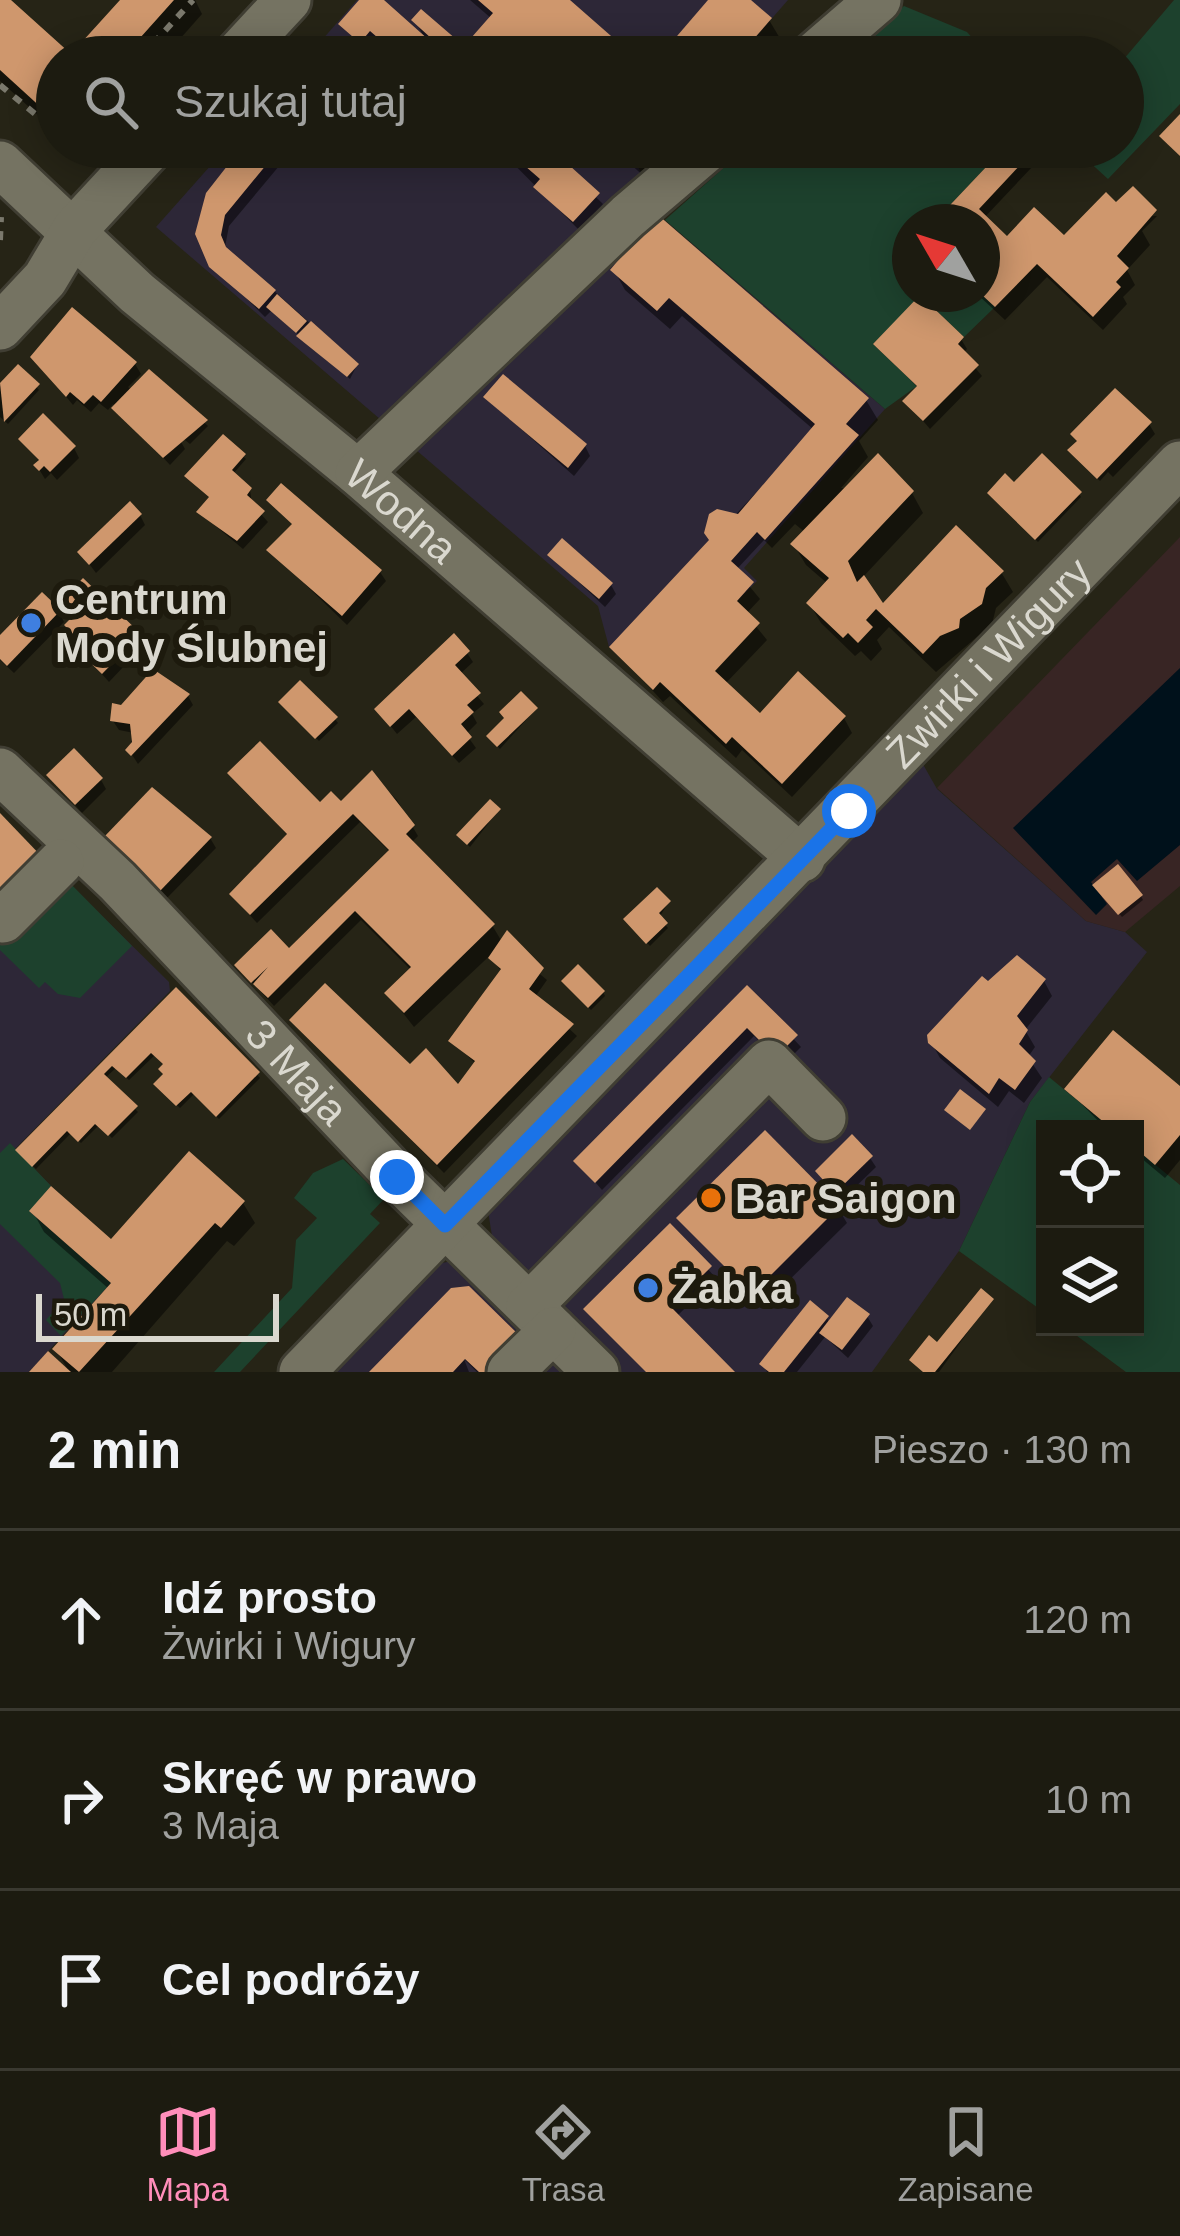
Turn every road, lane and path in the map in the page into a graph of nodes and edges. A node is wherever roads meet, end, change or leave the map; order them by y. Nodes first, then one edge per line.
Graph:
1 (194, 0) edge
2 (288, 0) edge
3 (878, 0) edge
4 (160, 36) edge
5 (255, 36) edge
6 (836, 36) edge
7 (0, 85) edge
8 (36, 115) edge
9 (132, 168) edge
10 (686, 168) edge
11 (1, 186) edge
12 (76, 230) junction
13 (0, 240) edge
14 (0, 327) edge
15 (1180, 464) edge
16 (358, 473) junction
17 (0, 771) edge
18 (802, 859) junction
19 (61, 862) dead end
20 (3, 920) edge
21 (823, 1118) dead end
22 (445, 1225) junction
23 (541, 1318) junction
24 (302, 1372) edge
25 (510, 1372) edge
26 (596, 1372) edge

1 - 4 path
2 - 5 street
3 - 6 street
7 - 8 path
9 - 12 street
10 - 16 street
11 - 12 street, Wodna
11 - 13 path
12 - 14 street
12 - 16 street, Wodna
15 - 18 street, Żwirki i Wigury
16 - 18 street, Wodna
17 - 22 street, 3 Maja
18 - 22 street, Żwirki i Wigury
19 - 20 street
21 - 23 street
22 - 23 street, 3 Maja
22 - 24 street, Żwirki i Wigury
23 - 25 street
23 - 26 street, 3 Maja

